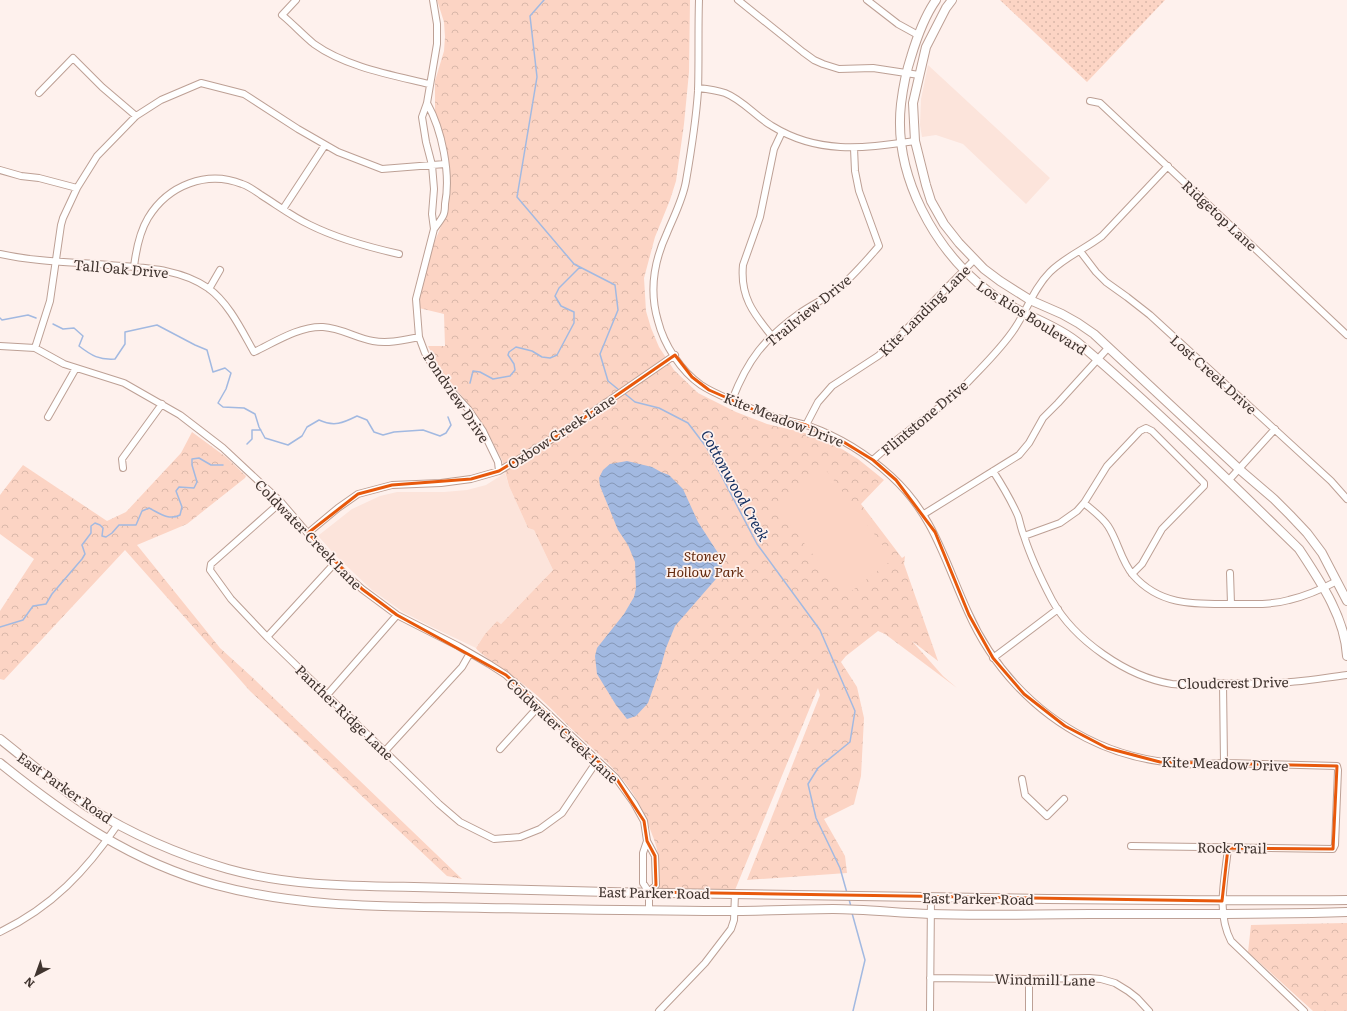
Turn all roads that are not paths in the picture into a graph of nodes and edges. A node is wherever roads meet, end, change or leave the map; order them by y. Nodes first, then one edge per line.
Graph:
1 (296, 0) edge
2 (433, 0) edge
3 (699, 0) edge
4 (738, 0) edge
5 (868, 0) edge
6 (936, 0) edge
7 (952, 0) edge
8 (918, 35) junction
9 (906, 73) junction
10 (919, 75) junction
11 (429, 84) junction
12 (698, 88) junction
13 (39, 94) dead end
14 (1090, 101) dead end
15 (427, 103) junction
16 (136, 116) junction
17 (782, 132) junction
18 (915, 141) junction
19 (901, 143) junction
20 (325, 145) junction
21 (854, 148) junction
22 (445, 164) junction
23 (432, 165) junction
24 (1168, 166) junction
25 (0, 170) edge
26 (77, 188) junction
27 (283, 209) junction
28 (434, 229) junction
29 (1080, 251) junction
30 (0, 254) edge
31 (399, 254) dead end
32 (974, 260) junction
33 (55, 262) junction
34 (134, 267) junction
35 (220, 270) dead end
36 (965, 271) junction
37 (209, 289) junction
38 (1030, 300) junction
39 (1025, 313) junction
40 (772, 335) junction
41 (1347, 335) edge
42 (419, 337) junction
43 (0, 346) edge
44 (34, 348) junction
45 (1108, 348) junction
46 (674, 355) junction
47 (1097, 359) junction
48 (76, 368) junction
49 (732, 400) junction
50 (162, 404) junction
51 (48, 417) dead end
52 (806, 425) junction
53 (1275, 429) junction
54 (873, 460) junction
55 (123, 468) dead end
56 (1239, 469) junction
57 (499, 471) junction
58 (993, 471) junction
59 (1228, 481) junction
60 (1347, 499) edge
61 (281, 502) junction
62 (1084, 503) junction
63 (924, 514) junction
64 (308, 533) junction
65 (1024, 536) junction
66 (334, 564) junction
67 (1230, 573) dead end
68 (1132, 574) junction
69 (1337, 581) junction
70 (1323, 588) junction
71 (1347, 601) edge
72 (1231, 604) junction
73 (1058, 610) junction
74 (397, 616) junction
75 (267, 637) junction
76 (470, 653) junction
77 (1347, 656) edge
78 (993, 658) junction
79 (1347, 675) edge
80 (1222, 683) junction
81 (327, 695) junction
82 (539, 706) junction
83 (0, 739) edge
84 (500, 749) dead end
85 (385, 751) junction
86 (597, 761) junction
87 (0, 763) edge
88 (1224, 763) junction
89 (1022, 779) dead end
90 (1064, 799) dead end
91 (118, 824) junction
92 (107, 840) junction
93 (647, 841) junction
94 (1131, 846) dead end
95 (1228, 848) junction
96 (1333, 848) joint
97 (649, 892) junction
98 (735, 894) junction
99 (931, 898) junction
100 (1087, 899) junction
101 (1347, 900) edge
102 (1222, 901) junction
103 (649, 910) junction
104 (735, 911) junction
105 (1347, 912) edge
106 (930, 914) junction
107 (1086, 914) junction
108 (1223, 915) junction
109 (0, 932) edge
110 (930, 978) junction
111 (1029, 979) junction
112 (659, 1011) edge
113 (930, 1011) edge
114 (1029, 1011) edge
115 (1149, 1011) edge
116 (1304, 1011) edge

1 - 11 street
2 - 11 street, Pondview Drive
3 - 12 street, Kite Meadow Drive
4 - 9 street
5 - 8 street
6 - 8 main road, Los Rios Boulevard
7 - 10 main road, Los Rios Boulevard
8 - 9 main road, Los Rios Boulevard
9 - 10 street
9 - 19 main road, Los Rios Boulevard
10 - 18 main road, Los Rios Boulevard
11 - 15 street, Pondview Drive
12 - 17 street
12 - 46 street, Kite Meadow Drive
13 - 16 street
14 - 24 street, Ridgetop Lane
15 - 22 street, Pondview Drive
15 - 23 street, Pondview Drive
16 - 20 street
16 - 26 street
17 - 21 street
17 - 40 street
18 - 19 street
18 - 32 main road, Los Rios Boulevard
19 - 21 street
19 - 36 main road, Los Rios Boulevard
20 - 23 street
20 - 27 street
21 - 40 street, Trailview Drive
22 - 23 street
22 - 28 street, Pondview Drive
23 - 28 street, Pondview Drive
24 - 29 street, Flintstone Drive
24 - 41 street, Ridgetop Lane
25 - 26 street
26 - 33 street
27 - 31 street
27 - 34 street
28 - 42 street, Pondview Drive
29 - 38 street, Flintstone Drive
29 - 53 street, Lost Creek Drive
30 - 33 street, Tall Oak Drive
32 - 36 street, Kite Landing Lane
32 - 38 main road, Los Rios Boulevard
33 - 34 street, Tall Oak Drive
33 - 44 street
34 - 37 street, Tall Oak Drive
35 - 37 street
36 - 39 main road, Los Rios Boulevard
36 - 52 street, Kite Landing Lane
37 - 42 street, Tall Oak Drive
38 - 39 street, Flintstone Drive
38 - 45 main road, Los Rios Boulevard
39 - 47 main road, Los Rios Boulevard
39 - 54 street, Flintstone Drive
40 - 49 street, Trailview Drive
42 - 57 street, Pondview Drive
43 - 44 street, Coldwater Creek Lane
44 - 48 street, Coldwater Creek Lane
45 - 47 street
45 - 56 main road, Los Rios Boulevard
46 - 49 street, Kite Meadow Drive
46 - 57 street, Oxbow Creek Lane
47 - 58 street
47 - 59 main road, Los Rios Boulevard
48 - 50 street, Coldwater Creek Lane
48 - 51 street
49 - 52 street, Kite Meadow Drive
50 - 55 street
50 - 61 street, Coldwater Creek Lane
52 - 54 street, Kite Meadow Drive
53 - 56 street
53 - 60 street, Lost Creek Drive
54 - 63 street, Kite Meadow Drive
56 - 59 street
56 - 69 main road, Los Rios Boulevard
57 - 64 street, Oxbow Creek Lane
58 - 63 street
58 - 65 street, Cloudcrest Drive
59 - 70 main road, Los Rios Boulevard
61 - 64 street, Coldwater Creek Lane
61 - 75 street, Panther Ridge Lane
62 - 65 street
62 - 68 street
62 - 68 street
63 - 78 street, Kite Meadow Drive
64 - 66 street, Coldwater Creek Lane
65 - 73 street, Cloudcrest Drive
66 - 74 street, Coldwater Creek Lane
66 - 75 street
67 - 72 street
68 - 72 street
69 - 70 street
69 - 71 main road, Los Rios Boulevard
70 - 72 street
70 - 77 main road, Los Rios Boulevard
73 - 78 street
73 - 80 street, Cloudcrest Drive
74 - 76 street, Coldwater Creek Lane
74 - 81 street
75 - 81 street, Panther Ridge Lane
76 - 82 street, Coldwater Creek Lane
76 - 85 street
78 - 88 street, Kite Meadow Drive
79 - 80 street, Cloudcrest Drive
80 - 88 street
81 - 85 street, Panther Ridge Lane
82 - 84 street
82 - 86 street, Coldwater Creek Lane
83 - 91 main road, East Parker Road
85 - 86 street, Panther Ridge Lane
86 - 93 street, Coldwater Creek Lane
87 - 92 main road, East Parker Road
88 - 96 street, Kite Meadow Drive
89 - 90 street
91 - 92 street
91 - 97 main road, East Parker Road
92 - 103 main road, East Parker Road
92 - 109 street
93 - 97 street, Coldwater Creek Lane
93 - 97 street, Coldwater Creek Lane
94 - 95 street, Rock Trail
95 - 96 street, Rock Trail
95 - 102 street
97 - 98 main road, East Parker Road
97 - 103 street, Coldwater Creek Lane
98 - 99 main road, East Parker Road
98 - 104 street
99 - 100 main road, East Parker Road
99 - 106 street
100 - 102 main road, East Parker Road
100 - 107 main road
101 - 102 main road, East Parker Road
102 - 108 street
103 - 104 main road, East Parker Road
104 - 106 main road, East Parker Road
104 - 112 street
105 - 108 main road, East Parker Road
106 - 107 main road, East Parker Road
106 - 110 street
107 - 108 main road, East Parker Road
108 - 116 street
110 - 111 street, Windmill Lane
110 - 113 street
111 - 114 street
111 - 115 street, Windmill Lane

